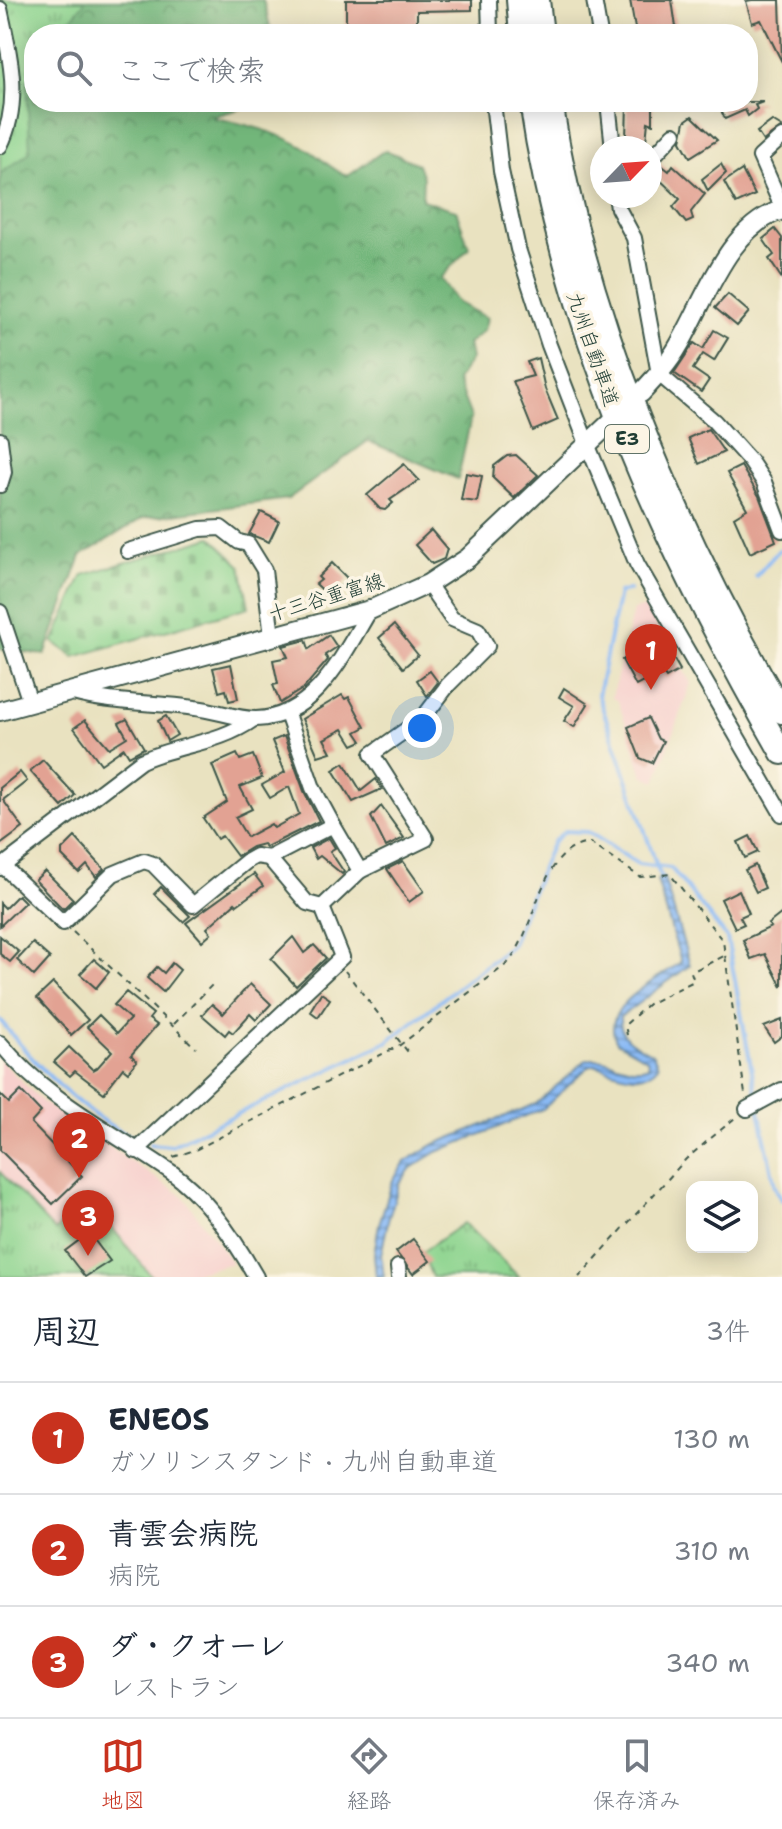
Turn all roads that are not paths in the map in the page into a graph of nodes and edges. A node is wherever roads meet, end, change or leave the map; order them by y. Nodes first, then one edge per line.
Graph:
1 (489, 0) edge
2 (518, 0) edge
3 (538, 0) edge
4 (594, 0) edge
5 (0, 9) edge
6 (490, 24) edge
7 (520, 24) edge
8 (541, 24) edge
9 (598, 24) edge
10 (494, 112) edge
11 (533, 112) edge
12 (553, 112) edge
13 (609, 112) edge
14 (674, 134) dead end
15 (612, 136) edge
16 (782, 137) edge
17 (0, 146) edge
18 (662, 147) edge
19 (618, 208) edge
20 (782, 209) edge
21 (659, 374) junction
22 (641, 393) dead end
23 (611, 422) dead end
24 (0, 440) edge
25 (588, 446) junction
26 (0, 485) edge
27 (782, 530) edge
28 (128, 551) dead end
29 (428, 584) junction
30 (370, 610) junction
31 (0, 612) edge
32 (272, 637) junction
33 (73, 693) junction
34 (30, 702) junction
35 (0, 711) edge
36 (782, 712) edge
37 (287, 714) junction
38 (254, 719) junction
39 (782, 753) edge
40 (782, 814) edge
41 (333, 825) junction
42 (269, 858) junction
43 (2, 867) edge
44 (360, 871) junction
45 (322, 907) junction
46 (0, 1043) edge
47 (782, 1090) edge
48 (754, 1106) road end
49 (138, 1149) junction
50 (256, 1277) edge

1 - 6 street
2 - 7 highway
3 - 8 highway
4 - 9 street
5 - 17 street
10 - 25 street
11 - 39 highway, 九州自動車道 / E3
12 - 36 highway, 九州自動車道 / E3
13 - 15 street
14 - 18 street
16 - 20 street
19 - 21 street
20 - 21 main road
21 - 22 main road
21 - 27 street
23 - 25 main road, 十三谷重富線
24 - 26 street
25 - 29 main road, 十三谷重富線
25 - 40 street
28 - 32 street
29 - 30 main road, 十三谷重富線
29 - 44 street
30 - 32 main road, 十三谷重富線
30 - 37 street
31 - 34 street
32 - 33 main road, 十三谷重富線
33 - 34 main road, 十三谷重富線
33 - 38 street
34 - 35 main road, 十三谷重富線
37 - 38 street
37 - 41 street
38 - 43 street
41 - 42 street
41 - 44 street
42 - 43 street
42 - 45 street
44 - 45 street
45 - 49 street
46 - 49 street
47 - 48 street
49 - 50 street

